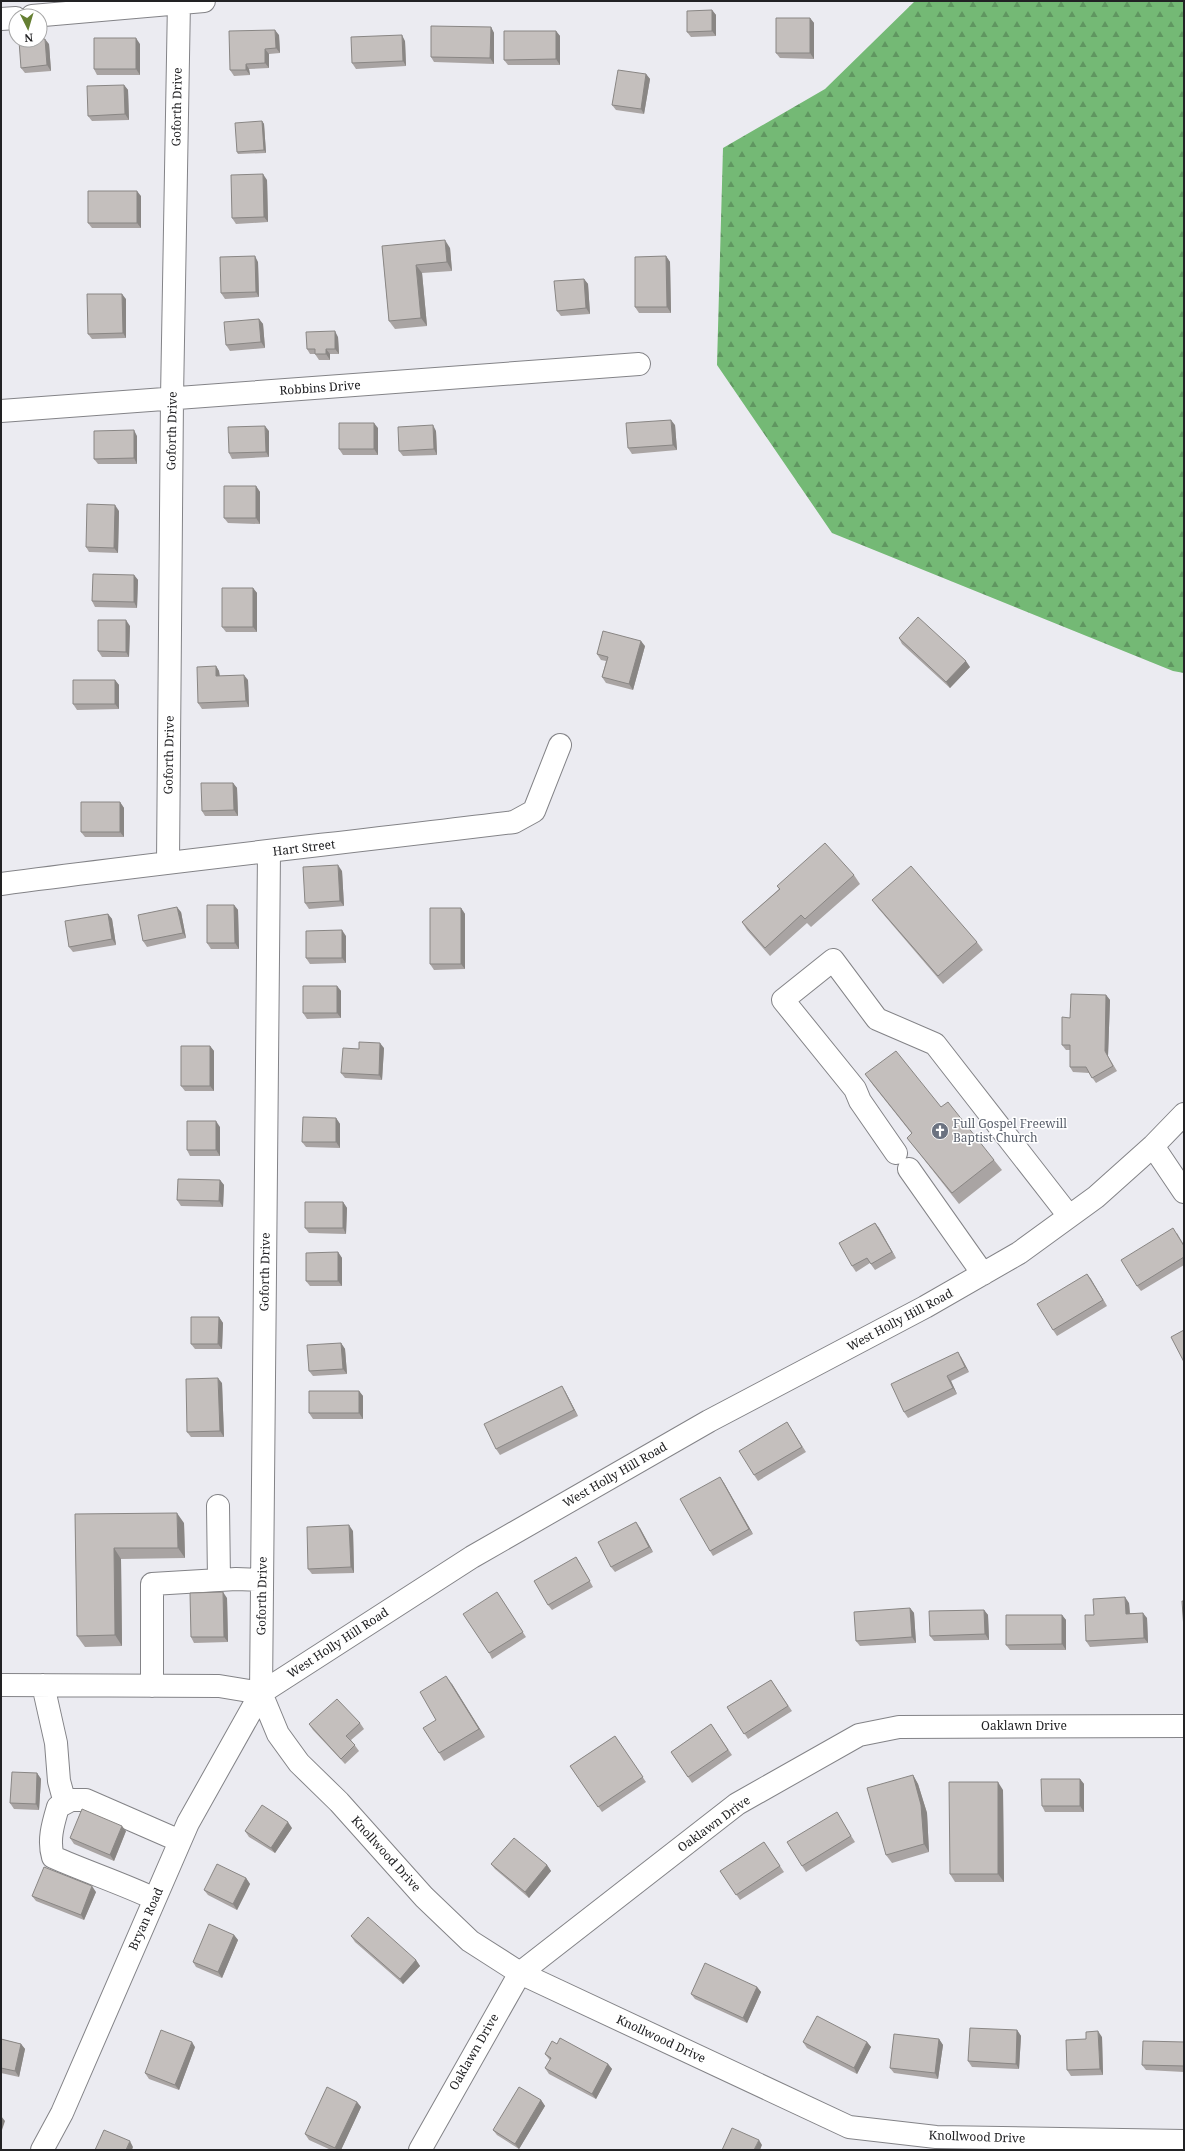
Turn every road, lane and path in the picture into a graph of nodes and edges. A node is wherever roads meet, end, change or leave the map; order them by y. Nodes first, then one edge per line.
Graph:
1 (204, 1) edge
2 (179, 2) edge
3 (48, 14) edge
4 (639, 364) dead end
5 (172, 398) junction
6 (1, 411) edge
7 (560, 745) dead end
8 (269, 852) junction
9 (168, 862) junction
10 (1, 884) edge
11 (1184, 1114) edge
12 (1153, 1146) junction
13 (1184, 1192) edge
14 (1069, 1216) junction
15 (983, 1274) junction
16 (218, 1506) dead end
17 (219, 1580) junction
18 (262, 1580) junction
19 (1, 1685) edge
20 (43, 1685) junction
21 (152, 1686) junction
22 (261, 1693) junction
23 (1184, 1726) edge
24 (65, 1803) junction
25 (180, 1841) junction
26 (155, 1899) junction
27 (520, 1973) junction
28 (1184, 2141) edge
29 (42, 2150) edge
30 (420, 2150) edge

1 - 2 street
2 - 3 street
2 - 5 street, Goforth Drive
4 - 5 street, Robbins Drive
5 - 6 street, Robbins Drive
5 - 9 street, Goforth Drive
7 - 8 street, Hart Street
8 - 9 street, Hart Street
8 - 18 street, Goforth Drive
9 - 10 street, Hart Street
11 - 12 street, West Holly Hill Road
12 - 13 street
12 - 14 street, West Holly Hill Road
14 - 15 street, West Holly Hill Road
14 - 15 street
15 - 22 street, West Holly Hill Road
16 - 17 street
17 - 18 street
17 - 21 street
18 - 22 street, Goforth Drive
19 - 20 street
20 - 21 street
20 - 24 street
21 - 22 street
22 - 25 street, Bryan Road
22 - 27 street, Knollwood Drive
23 - 27 street, Oaklawn Drive
24 - 25 street
24 - 26 street
25 - 26 street, Bryan Road
26 - 29 street, Bryan Road
27 - 28 street, Knollwood Drive
27 - 30 street, Oaklawn Drive

